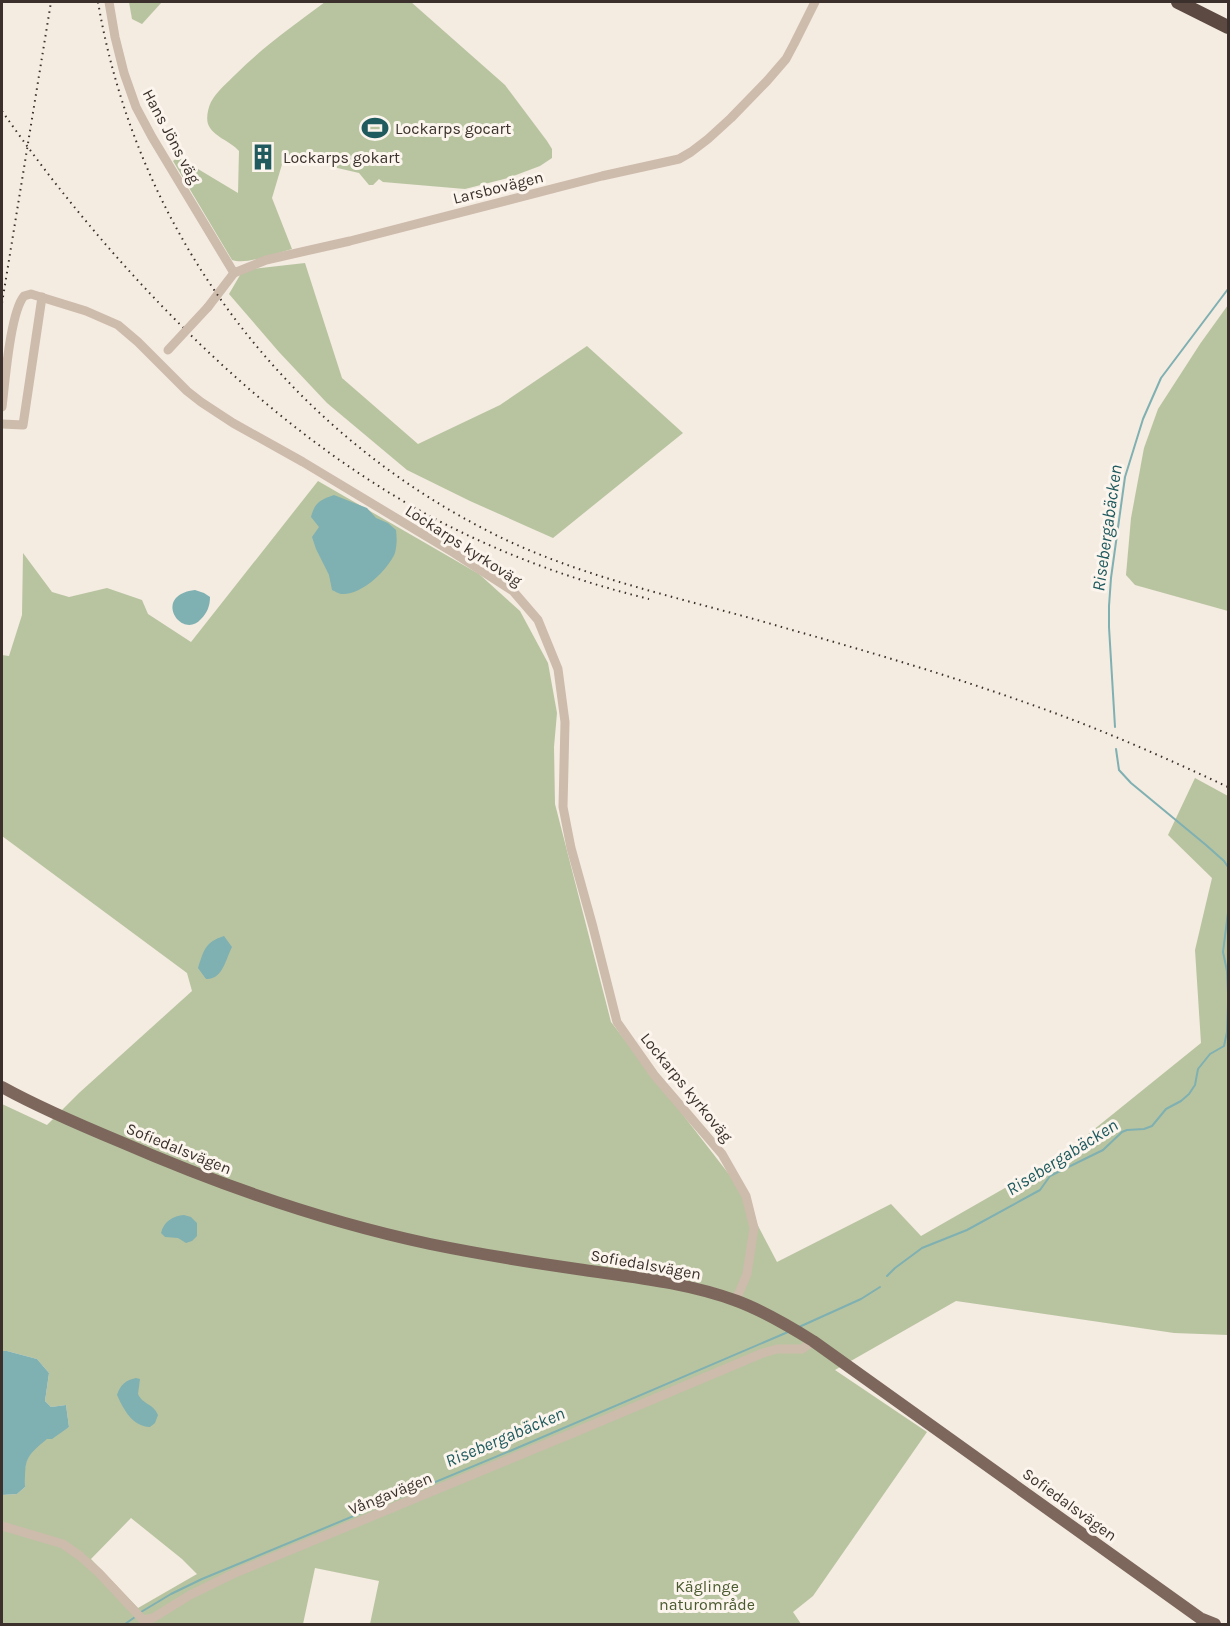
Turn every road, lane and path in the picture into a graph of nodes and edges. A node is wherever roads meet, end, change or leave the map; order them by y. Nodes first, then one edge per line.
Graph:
1 (109, 2) edge
2 (815, 2) edge
3 (1178, 2) edge
4 (1228, 27) edge
5 (234, 273) junction
6 (42, 297) junction
7 (159, 362) junction
8 (2, 407) edge
9 (2, 424) edge
10 (2, 1088) edge
11 (736, 1300) junction
12 (810, 1339) junction
13 (2, 1526) edge
14 (1198, 1621) edge
15 (141, 1622) edge
16 (1215, 1624) edge

1 - 5 street, Hans Jöns väg
2 - 5 street, Larsbovägen
3 - 4 highway
5 - 7 street, bridge
6 - 7 street, Lockarps kyrkoväg
6 - 8 street
6 - 9 street
7 - 11 street, Lockarps kyrkoväg
10 - 11 main road, Sofiedalsvägen
11 - 12 main road, Sofiedalsvägen
12 - 14 main road, Sofiedalsvägen
12 - 15 street, Vångavägen
13 - 15 street, Vångavägen
14 - 16 main road, Sofiedalsvägen

